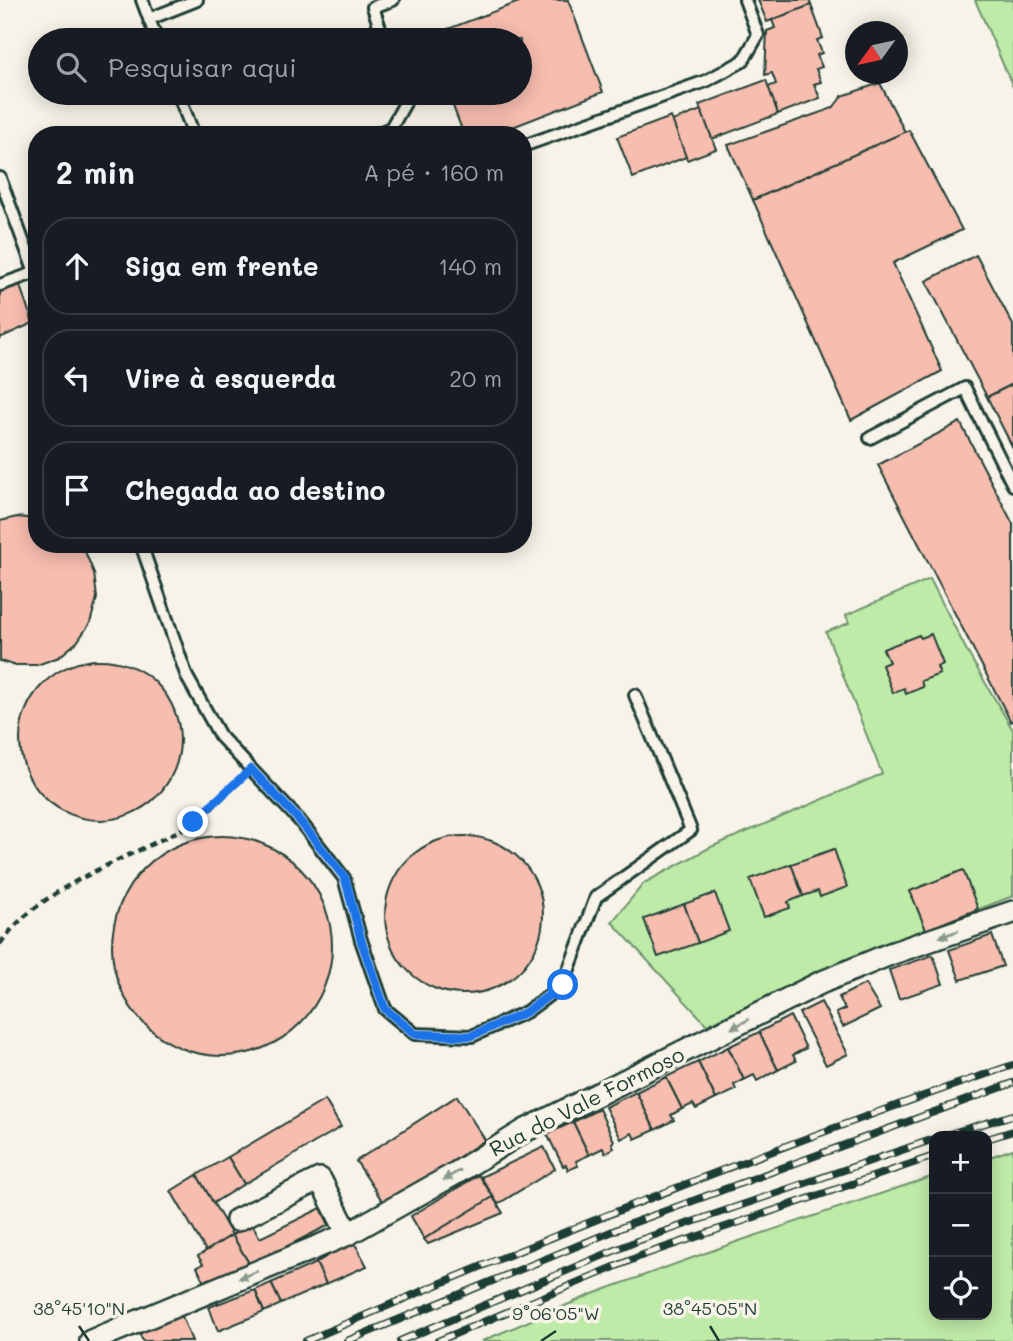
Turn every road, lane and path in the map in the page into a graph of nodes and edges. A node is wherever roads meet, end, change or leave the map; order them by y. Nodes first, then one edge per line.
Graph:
1 (142, 0) edge
2 (197, 0) edge
3 (393, 0) edge
4 (745, 0) edge
5 (149, 19) junction
6 (152, 28) edge
7 (380, 28) edge
8 (183, 105) edge
9 (404, 105) edge
10 (191, 126) edge
11 (392, 126) edge
12 (532, 143) edge
13 (0, 178) edge
14 (28, 251) edge
15 (28, 275) edge
16 (0, 285) edge
17 (870, 438) dead end
18 (1013, 485) edge
19 (144, 553) edge
20 (635, 695) dead end
21 (251, 769) junction
22 (1013, 912) edge
23 (0, 944) edge
24 (237, 1220) dead end
25 (348, 1234) junction
26 (95, 1340) edge

1 - 5 lane
2 - 5 lane
3 - 7 lane
4 - 12 lane
5 - 6 lane
8 - 10 lane
9 - 11 lane
13 - 14 lane
15 - 16 lane
17 - 18 lane
19 - 21 lane
20 - 21 lane
21 - 23 path
22 -> 25 street, Rua do Vale Formoso
24 - 25 street
25 -> 26 street, Rua do Vale Formoso

